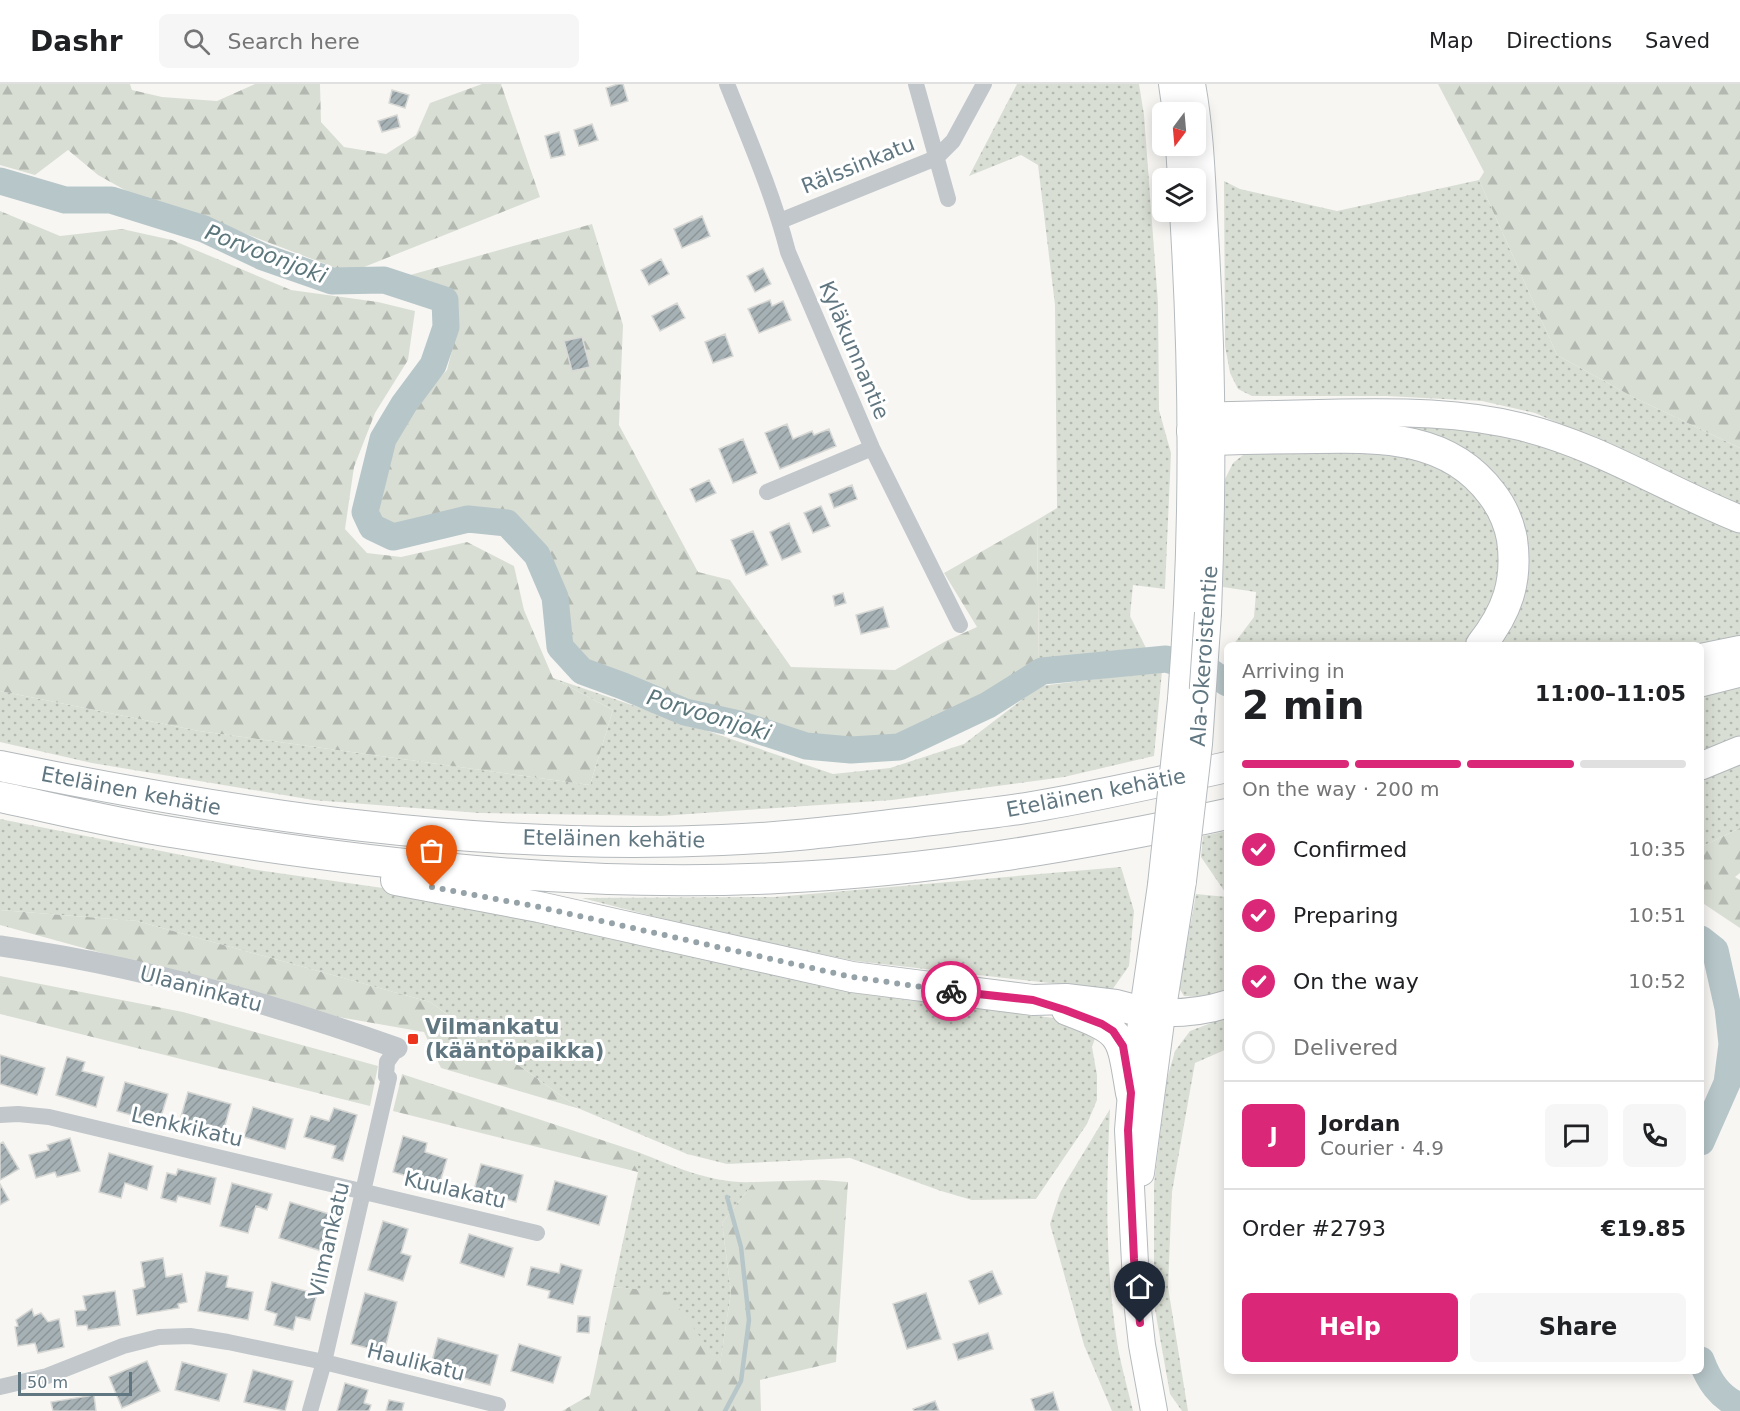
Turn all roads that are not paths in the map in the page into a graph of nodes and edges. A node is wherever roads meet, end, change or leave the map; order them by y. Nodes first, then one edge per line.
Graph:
1 (727, 84) edge
2 (915, 84) edge
3 (984, 84) edge
4 (1172, 84) edge
5 (1192, 84) edge
6 (1175, 102) edge
7 (936, 158) junction
8 (948, 199) dead end
9 (780, 221) junction
10 (1184, 222) edge
11 (1205, 429) junction
12 (872, 448) junction
13 (767, 492) dead end
14 (1740, 519) edge
15 (960, 625) dead end
16 (1483, 642) edge
17 (1740, 651) edge
18 (1704, 658) edge
19 (1740, 673) edge
20 (1704, 682) edge
21 (1740, 750) edge
22 (1224, 754) edge
23 (1704, 765) edge
24 (0, 766) edge
25 (1224, 768) edge
26 (0, 797) edge
27 (1224, 814) edge
28 (836, 832) junction
29 (0, 946) edge
30 (1033, 1000) junction
31 (1224, 1005) edge
32 (1152, 1013) junction
33 (397, 1048) joint
34 (1131, 1093) junction
35 (0, 1115) edge
36 (363, 1192) junction
37 (1133, 1224) junction
38 (537, 1233) dead end
39 (324, 1362) junction
40 (0, 1387) edge
41 (498, 1405) dead end
42 (310, 1411) edge
43 (1154, 1411) edge

1 - 9 street, Kyläkunnantie
2 - 7 street
3 - 7 street, Rälssinkatu
4 - 6 main road
5 - 11 main road, Ala-Okeroistentie
7 - 8 street
7 - 9 street, Rälssinkatu
9 - 12 street, Kyläkunnantie
10 - 11 main road, Ala-Okeroistentie
11 - 14 highway
11 - 16 highway
11 - 32 main road, Ala-Okeroistentie, bridge
12 - 13 street
12 - 15 street, Kyläkunnantie
17 - 18 highway
19 - 20 highway
21 - 23 highway
22 - 28 highway
24 - 28 highway, Eteläinen kehätie
25 - 28 highway, Eteläinen kehätie
26 - 27 highway, Eteläinen kehätie
26 - 30 highway
29 - 33 street, Ulaaninkatu
30 - 32 highway
30 - 34 highway
31 - 32 highway
32 - 34 main road, Ala-Okeroistentie
32 - 37 main road, Ala-Okeroistentie
33 - 36 street, Vilmankatu
34 - 37 main road, Ala-Okeroistentie
35 - 36 street, Lenkkikatu
36 - 38 street, Kuulakatu
36 - 39 street, Vilmankatu
37 - 43 main road, Ala-Okeroistentie
39 - 40 street
39 - 41 street, Haulikatu
39 - 42 street, Vilmankatu

